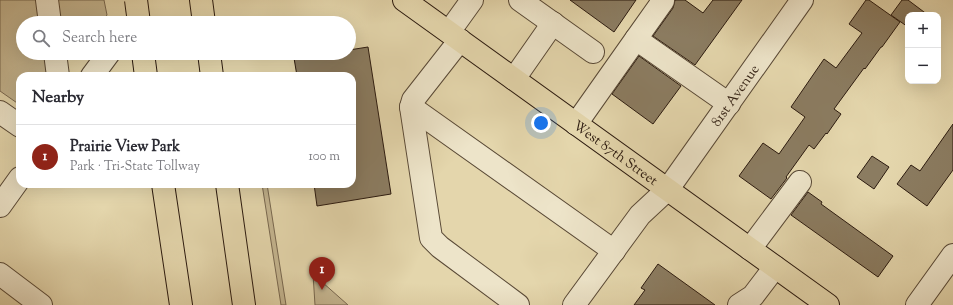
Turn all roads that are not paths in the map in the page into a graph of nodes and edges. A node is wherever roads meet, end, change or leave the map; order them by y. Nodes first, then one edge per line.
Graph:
1 (47, 0) edge
2 (136, 0) edge
3 (146, 0) edge
4 (201, 0) edge
5 (404, 0) edge
6 (472, 0) edge
7 (520, 0) edge
8 (802, 0) edge
9 (663, 1) edge
10 (49, 16) edge
11 (135, 16) edge
12 (138, 16) edge
13 (203, 16) edge
14 (553, 23) junction
15 (455, 36) junction
16 (636, 39) junction
17 (593, 52) dead end
18 (55, 60) edge
19 (103, 60) edge
20 (144, 60) edge
21 (210, 60) edge
22 (57, 72) edge
23 (95, 72) edge
24 (145, 72) edge
25 (211, 72) edge
26 (514, 79) junction
27 (729, 104) junction
28 (411, 107) junction
29 (0, 112) edge
30 (16, 123) edge
31 (576, 124) junction
32 (800, 182) dead end
33 (16, 184) edge
34 (164, 188) edge
35 (228, 188) edge
36 (668, 189) junction
37 (0, 206) edge
38 (750, 249) junction
39 (614, 251) junction
40 (953, 256) edge
41 (781, 271) junction
42 (0, 274) edge
43 (41, 305) edge
44 (181, 305) edge
45 (244, 305) edge
46 (518, 305) edge
47 (574, 305) edge
48 (739, 305) edge
49 (758, 305) edge
50 (828, 305) edge
51 (917, 305) edge

1 - 10 street
2 - 12 main road, bridge
3 - 11 street
4 - 13 main road
5 - 15 main road, West 87th Street
6 - 15 street
7 - 14 street
8 - 27 street, 81st Avenue
9 - 16 street
14 - 17 street
14 - 26 street
15 - 26 main road, West 87th Street
15 - 28 street
16 - 27 street
16 - 31 street
18 - 22 street
19 - 23 street
20 - 24 main road
21 - 25 main road
26 - 31 main road, West 87th Street
27 - 36 street, 81st Avenue
28 - 39 street
28 - 46 street
29 - 30 street
31 - 36 main road, West 87th Street
32 - 38 street
33 - 37 street
34 - 44 main road
35 - 45 main road
36 - 38 main road, West 87th Street
36 - 39 street, 81st Avenue
38 - 41 main road, West 87th Street
39 - 47 street, 81st Avenue
40 - 51 street
41 - 48 street
41 - 49 street
41 - 50 main road, West 87th Street
42 - 43 street

